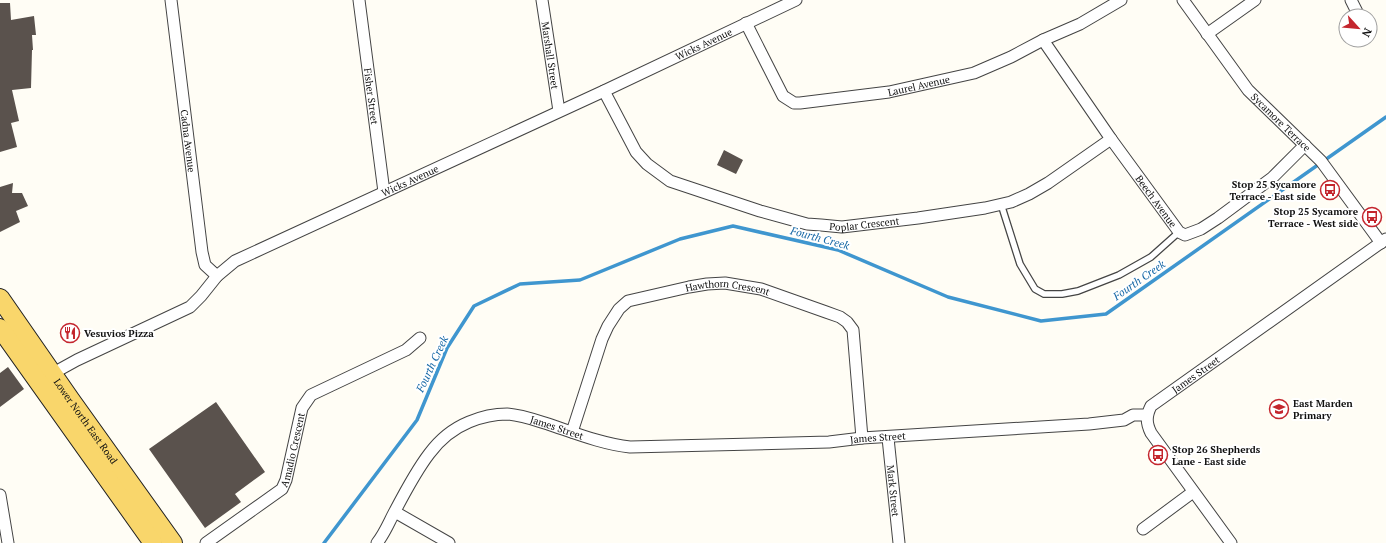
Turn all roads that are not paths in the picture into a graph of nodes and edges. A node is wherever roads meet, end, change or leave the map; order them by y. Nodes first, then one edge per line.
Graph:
1 (171, 0) edge
2 (359, 0) edge
3 (542, 0) edge
4 (796, 0) edge
5 (1121, 0) edge
6 (1183, 0) edge
7 (1255, 0) edge
8 (746, 24) junction
9 (1207, 34) junction
10 (1043, 40) junction
11 (604, 91) junction
12 (559, 111) junction
13 (1111, 139) junction
14 (1304, 145) junction
15 (384, 192) junction
16 (1001, 204) junction
17 (1179, 232) junction
18 (1383, 241) edge
19 (217, 276) junction
20 (0, 298) edge
21 (0, 328) edge
22 (420, 338) dead end
23 (46, 378) junction
24 (1147, 415) junction
25 (572, 432) junction
26 (862, 438) junction
27 (888, 438) junction
28 (1193, 492) junction
29 (0, 495) edge
30 (395, 512) junction
31 (1143, 529) dead end
32 (8, 543) edge
33 (153, 543) edge
34 (173, 543) edge
35 (206, 543) edge
36 (377, 543) edge
37 (449, 543) edge
38 (899, 543) edge
39 (1231, 543) edge

1 - 19 street, Cadna Avenue
2 - 15 street, Fisher Street
3 - 12 street, Marshall Street
4 - 8 street, Wicks Avenue
5 - 10 street, Laurel Avenue
6 - 9 street, Sycamore Terrace
7 - 9 street
8 - 10 street, Laurel Avenue
8 - 11 street, Wicks Avenue
9 - 14 street, Sycamore Terrace
10 - 13 street, Beech Avenue
11 - 12 street, Wicks Avenue
11 - 16 street, Poplar Crescent
12 - 15 street, Wicks Avenue
13 - 16 street, Poplar Crescent
13 - 17 street, Beech Avenue
14 - 17 street, Beech Avenue
14 - 18 street, Sycamore Terrace
15 - 19 street, Wicks Avenue
16 - 17 lane
18 - 24 street, James Street
19 - 23 street, Wicks Avenue
20 - 23 main road, Lower North East Road
21 - 23 main road, Lower North East Road
22 - 35 street, Amadio Crescent
23 - 33 main road, Lower North East Road
23 - 34 main road, Lower North East Road
24 - 27 street, James Street
24 - 28 street
25 - 26 street, James Street
25 - 26 street, Hawthorn Crescent
25 - 30 street, James Street
26 - 27 street, James Street
27 - 38 street, Mark Street
28 - 31 street
28 - 39 street
29 - 32 street
30 - 36 street, James Street
30 - 37 street

